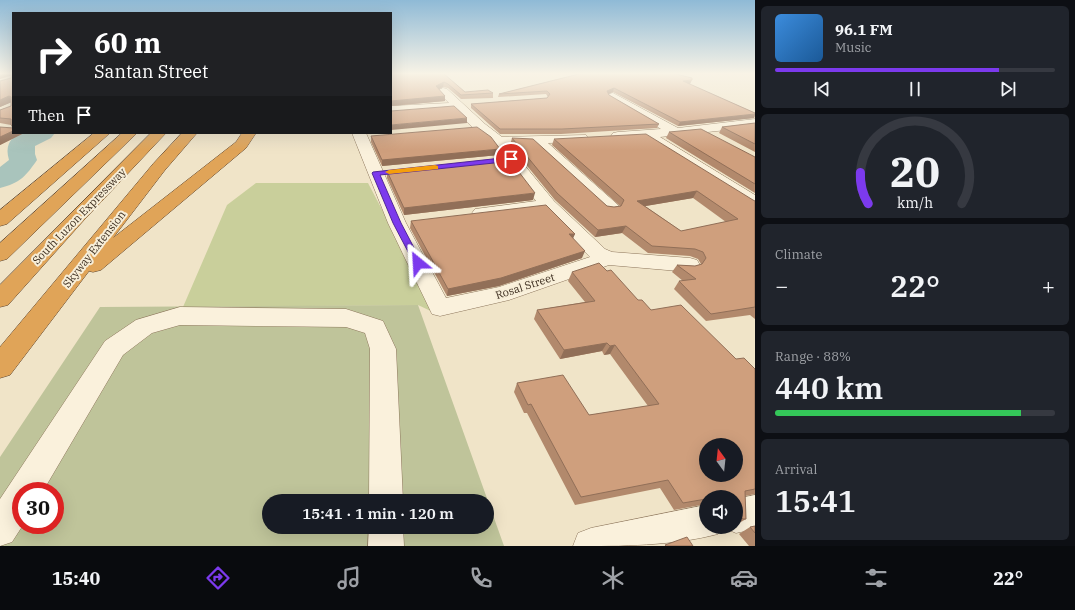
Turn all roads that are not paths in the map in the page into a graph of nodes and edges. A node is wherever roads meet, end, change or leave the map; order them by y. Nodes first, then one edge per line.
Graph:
1 (450, 98) edge
2 (617, 98) edge
3 (473, 105) edge
4 (457, 106) junction
5 (392, 110) edge
6 (755, 123) edge
7 (480, 127) junction
8 (464, 129) edge
9 (701, 130) junction
10 (676, 132) junction
11 (102, 134) edge
12 (129, 134) edge
13 (158, 134) edge
14 (189, 134) edge
15 (248, 134) edge
16 (360, 135) edge
17 (647, 135) junction
18 (377, 136) edge
19 (496, 139) junction
20 (536, 140) junction
21 (721, 141) edge
22 (511, 159) junction
23 (495, 161) edge
24 (392, 172) edge
25 (376, 173) junction
26 (755, 202) edge
27 (548, 205) junction
28 (612, 208) edge
29 (462, 216) edge
30 (0, 220) edge
31 (0, 254) edge
32 (608, 258) junction
33 (690, 265) edge
34 (62, 290) junction
35 (0, 300) edge
36 (0, 367) edge
37 (31, 482) edge
38 (386, 494) edge
39 (12, 511) edge
40 (755, 512) edge
41 (743, 515) edge
42 (699, 523) edge
43 (0, 530) edge
44 (386, 534) edge
45 (386, 546) edge
46 (591, 546) edge

1 - 4 street
2 - 10 street
3 - 4 street
4 - 5 street
4 - 7 street
6 - 9 street
7 - 8 street
7 - 19 street
9 - 10 street
9 - 21 street
10 - 17 street
11 - 30 highway
12 - 31 highway, South Luzon Expressway
13 - 35 highway, South Luzon Expressway
14 - 34 highway, Skyway Extension
15 - 34 highway
16 - 18 street
16 - 25 street
17 - 20 street
17 - 26 street
19 - 20 street
19 - 22 street
20 - 28 street
22 - 23 street
22 - 27 street
24 - 25 street
25 - 32 street, Rosal Street
27 - 29 street
27 - 32 street
32 - 33 street
34 - 36 highway, Skyway Extension
37 - 38 street
39 - 43 street
40 - 41 street
42 - 46 street
44 - 45 street

